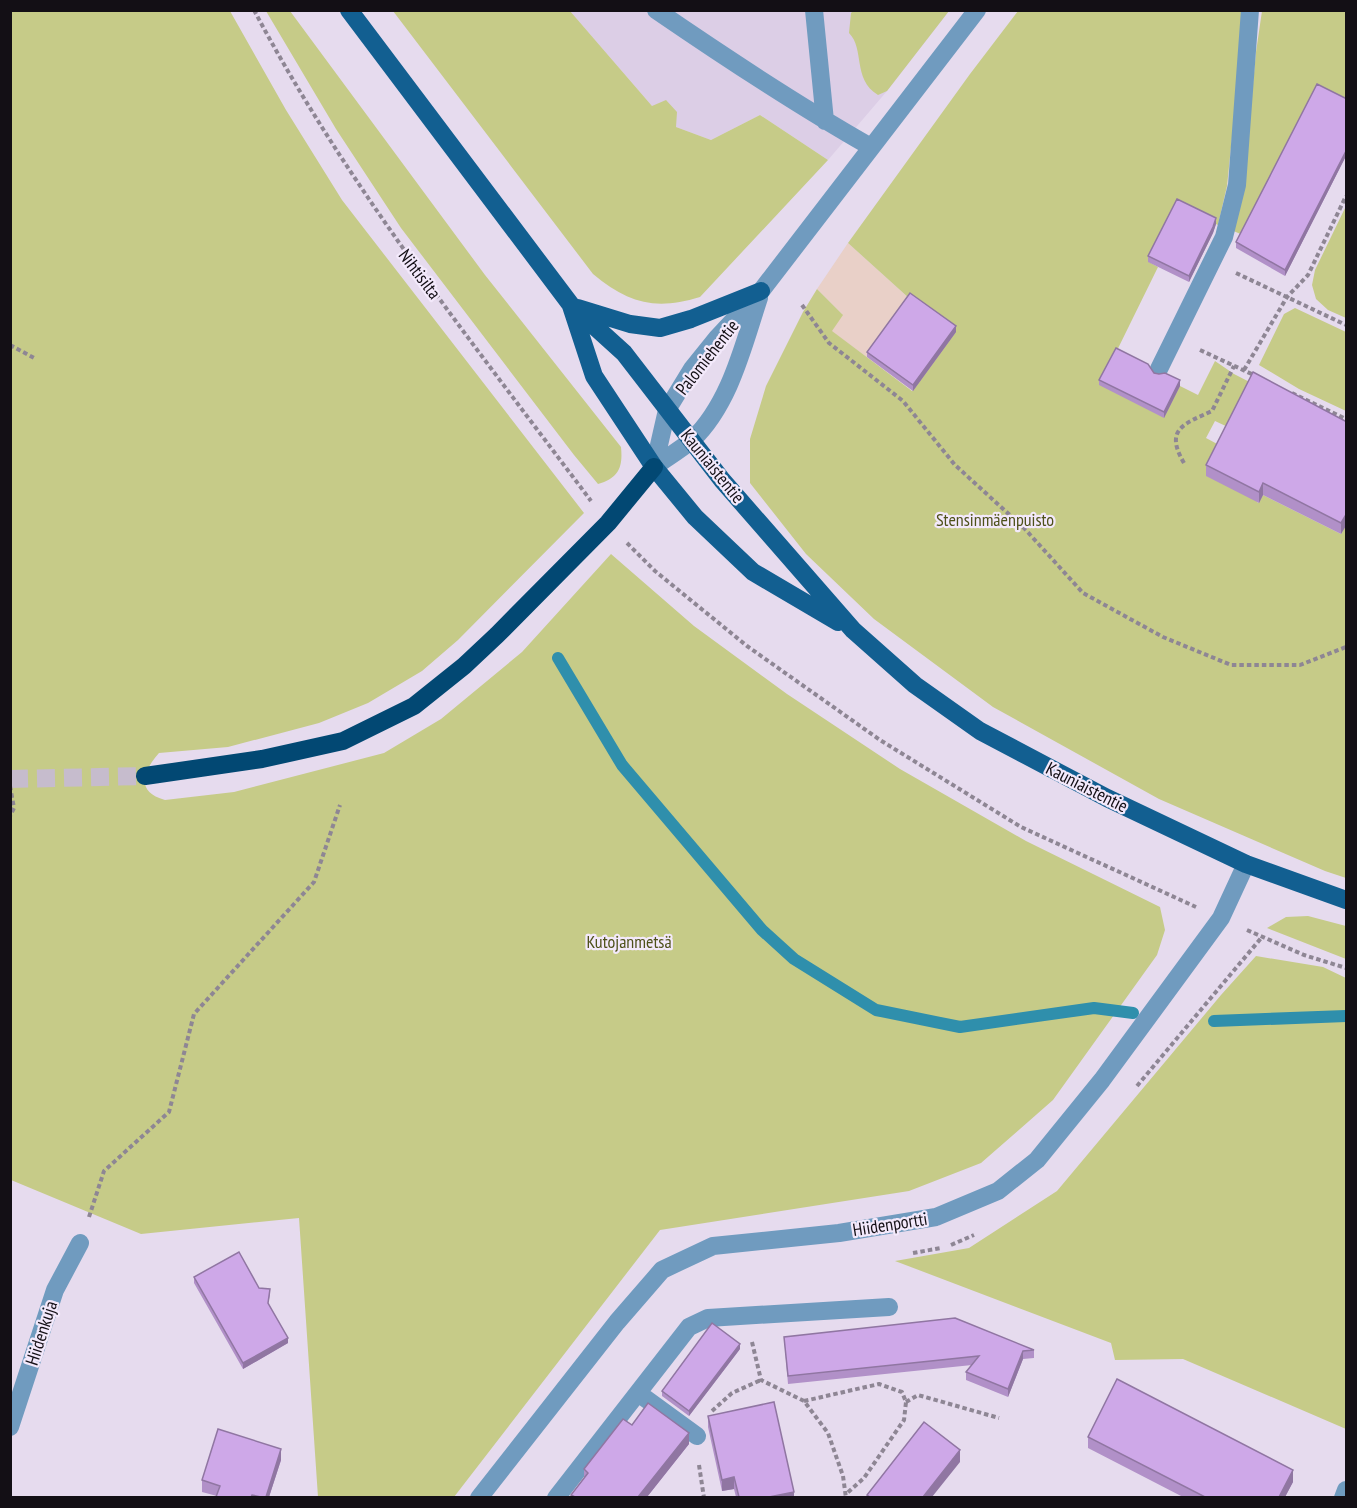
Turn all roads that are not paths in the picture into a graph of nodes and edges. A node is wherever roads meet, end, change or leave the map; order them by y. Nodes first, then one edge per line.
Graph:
1 (656, 10) edge
2 (977, 10) edge
3 (1250, 10) edge
4 (818, 13) edge
5 (351, 15) edge
6 (825, 121) junction
7 (871, 147) junction
8 (761, 291) junction
9 (571, 305) junction
10 (1159, 369) dead end
11 (667, 410) junction
12 (692, 439) junction
13 (654, 467) junction
14 (853, 630) junction
15 (145, 776) tunnel mouth
16 (1246, 864) junction
17 (1347, 900) edge
18 (80, 1243) road end
19 (889, 1307) dead end
20 (638, 1393) junction
21 (10, 1427) edge
22 (697, 1436) dead end
23 (1347, 1490) edge
24 (479, 1497) edge
25 (556, 1497) edge
26 (1342, 1497) edge

1 - 6 street
2 - 7 street, Palomiehentie
3 - 10 street
4 - 6 street
5 - 9 main road
6 - 7 street
7 - 8 street, Palomiehentie
8 - 9 main road
8 - 11 street, Palomiehentie
8 - 12 street, Palomiehentie
9 - 11 main road
9 - 13 main road
11 - 12 main road, Kauniaistentie
11 - 13 street, Palomiehentie
12 - 13 street, Palomiehentie
12 - 14 main road, Kauniaistentie
13 - 14 main road, Kauniaistentie
13 - 15 highway
14 - 16 main road, Kauniaistentie
16 - 17 main road, Kauniaistentie
16 - 24 street, Hiidenportti
18 - 21 street, Hiidenkuja
19 - 20 street
20 - 22 street
20 - 25 street
23 - 26 street

